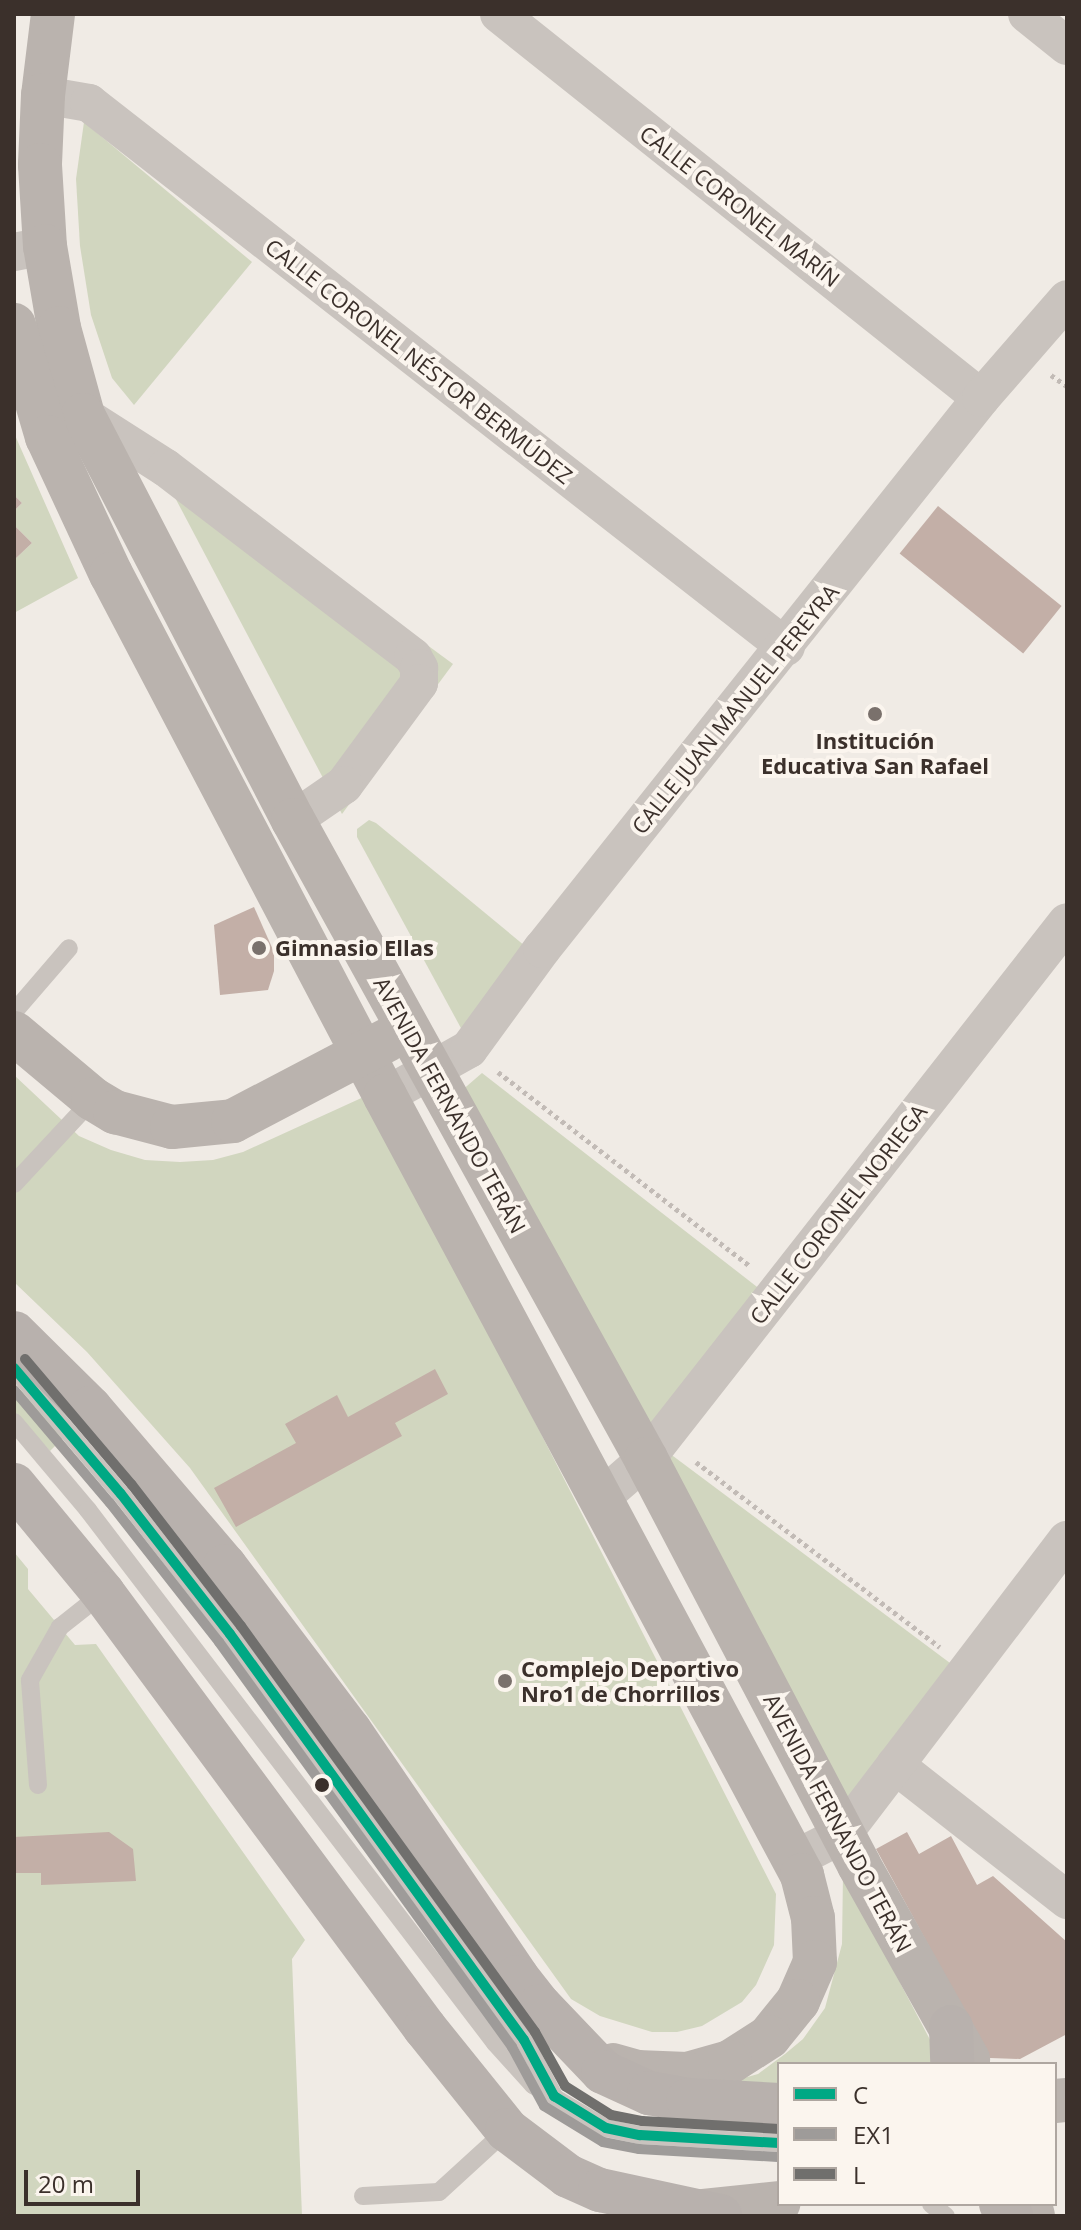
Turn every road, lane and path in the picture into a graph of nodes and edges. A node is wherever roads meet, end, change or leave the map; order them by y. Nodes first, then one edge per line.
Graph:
1 (53, 14) edge
2 (499, 14) edge
3 (1027, 14) edge
4 (1067, 46) edge
5 (43, 95) junction
6 (29, 249) edge
7 (1067, 299) edge
8 (14, 325) edge
9 (981, 398) junction
10 (83, 415) junction
11 (786, 647) junction
12 (293, 820) junction
13 (1067, 922) edge
14 (69, 948) dead end
15 (14, 1012) edge
16 (407, 1029) junction
17 (14, 1033) edge
18 (469, 1049) junction
19 (362, 1053) junction
20 (431, 1072) junction
21 (385, 1096) junction
22 (93, 1099) junction
23 (14, 1184) edge
24 (779, 1289) junction
25 (14, 1333) edge
26 (14, 1368) edge
27 (14, 1422) edge
28 (655, 1448) junction
29 (14, 1485) edge
30 (601, 1498) junction
31 (1067, 1540) edge
32 (103, 1593) junction
33 (969, 1669) junction
34 (895, 1765) junction
35 (38, 1785) dead end
36 (842, 1835) junction
37 (795, 1859) junction
38 (1067, 1900) edge
39 (579, 2048) junction
40 (958, 2052) edge
41 (554, 2096) junction
42 (777, 2105) edge
43 (507, 2130) junction
44 (777, 2143) edge
45 (363, 2196) dead end
46 (777, 2203) edge
47 (707, 2214) edge

1 - 5 main road, AVENIDA FERNANDO TERÁN
2 - 9 street, CALLE CORONEL MARÍN
3 - 4 street
5 - 6 main road, AVENIDA FERNANDO TERÁN
5 - 11 street, CALLE CORONEL NÉSTOR BERMÚDEZ
6 - 10 main road, AVENIDA FERNANDO TERÁN
7 - 9 street, CALLE JUAN MANUEL PEREYRA
8 - 19 main road
9 - 11 street, CALLE JUAN MANUEL PEREYRA
10 - 12 main road, AVENIDA FERNANDO TERÁN
10 - 12 street
11 - 18 street, CALLE JUAN MANUEL PEREYRA
12 - 16 main road, AVENIDA FERNANDO TERÁN
13 - 24 street, CALLE CORONEL NORIEGA
14 - 15 lane
16 - 19 main road
16 - 20 main road, AVENIDA FERNANDO TERÁN
17 - 22 main road
18 - 20 street, CALLE JUAN MANUEL PEREYRA
18 - 24 path
19 - 21 main road
19 - 22 main road
20 - 21 street, CALLE JUAN MANUEL PEREYRA
20 - 28 main road, AVENIDA FERNANDO TERÁN
21 - 30 main road
22 - 23 lane
24 - 28 street, CALLE CORONEL NORIEGA
25 - 39 main road
26 - 41 lane
27 - 41 lane
28 - 30 street, CALLE CORONEL NORIEGA
28 - 33 path
28 - 36 main road, AVENIDA FERNANDO TERÁN
29 - 32 main road
30 - 37 main road
31 - 33 street
32 - 35 lane
32 - 43 main road
33 - 34 street
34 - 36 street
34 - 38 street
36 - 37 street
36 - 40 main road, AVENIDA FERNANDO TERÁN
37 - 39 main road
39 - 42 main road
41 - 44 lane
43 - 45 lane
43 - 47 main road
46 - 47 main road

